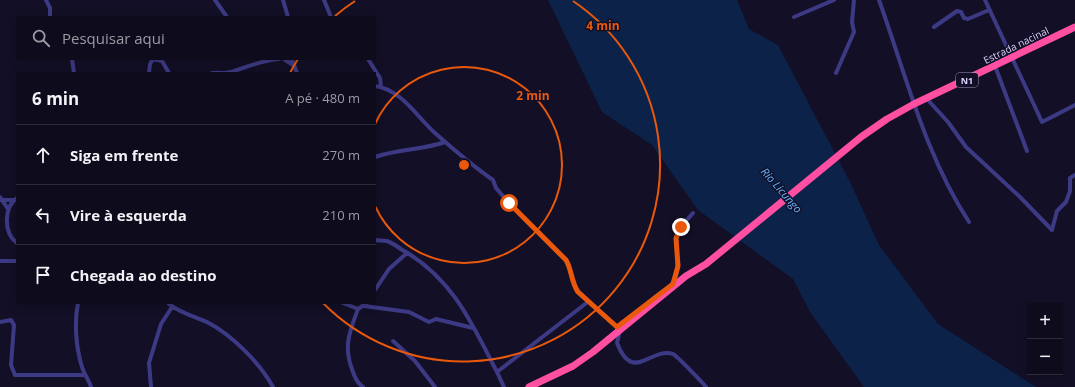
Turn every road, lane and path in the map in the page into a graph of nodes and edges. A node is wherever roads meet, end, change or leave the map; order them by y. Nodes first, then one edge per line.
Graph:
1 (46, 0) edge
2 (215, 0) edge
3 (283, 0) edge
4 (324, 0) edge
5 (834, 0) edge
6 (854, 0) edge
7 (879, 0) edge
8 (985, 0) edge
9 (989, 10) junction
10 (50, 16) edge
11 (226, 16) edge
12 (288, 16) edge
13 (331, 16) edge
14 (794, 17) dead end
15 (934, 27) dead end
16 (1075, 27) edge
17 (1012, 58) junction
18 (72, 60) edge
19 (152, 60) edge
20 (158, 60) edge
21 (263, 60) edge
22 (286, 60) edge
23 (292, 60) edge
24 (369, 60) edge
25 (294, 65) junction
26 (995, 66) junction
27 (74, 72) edge
28 (149, 72) edge
29 (168, 72) edge
30 (231, 72) edge
31 (297, 72) edge
32 (836, 74) dead end
33 (376, 86) edge
34 (381, 87) junction
35 (927, 99) junction
36 (914, 104) junction
37 (1075, 105) edge
38 (1042, 122) junction
39 (1044, 127) dead end
40 (445, 142) junction
41 (1027, 150) dead end
42 (376, 157) edge
43 (1075, 175) edge
44 (1, 199) edge
45 (16, 199) edge
46 (8, 209) junction
47 (693, 213) dead end
48 (969, 222) dead end
49 (376, 240) edge
50 (16, 242) edge
51 (407, 253) junction
52 (0, 261) edge
53 (16, 261) edge
54 (376, 288) edge
55 (589, 301) junction
56 (78, 304) edge
57 (169, 304) edge
58 (345, 304) edge
59 (366, 304) edge
60 (172, 306) junction
61 (358, 310) junction
62 (0, 322) edge
63 (473, 328) junction
64 (619, 328) junction
65 (393, 341) dead end
66 (497, 372) junction
67 (85, 375) junction
68 (91, 387) edge
69 (151, 387) edge
70 (273, 387) edge
71 (363, 387) edge
72 (435, 387) edge
73 (504, 387) edge
74 (530, 387) edge
75 (706, 387) edge

1 - 10 street
2 - 11 street
3 - 12 street
4 - 13 street
5 - 14 street
6 - 32 street
7 - 36 street
8 - 9 street
9 - 15 street
9 - 17 street
16 - 17 highway, Estrada nacinal / N1
17 - 26 highway, Estrada nacinal / N1
17 - 38 street
18 - 27 street
19 - 28 street
20 - 29 street
21 - 30 street
22 - 25 street
23 - 25 street
24 - 34 street
25 - 31 street
26 - 35 highway, Estrada nacinal / N1
26 - 41 street
33 - 34 street
34 - 40 street
35 - 36 highway, Estrada nacinal / N1
35 - 43 street
36 - 48 street
36 - 64 highway, Estrada nacinal / N1
37 - 38 street
38 - 39 street
40 - 42 street
40 - 55 street
44 - 45 street
44 - 46 street
45 - 46 street
46 - 50 street
47 - 64 street
49 - 51 street
51 - 54 street
51 - 63 street
52 - 53 street
55 - 64 street
55 - 66 street
56 - 67 street
57 - 60 street
58 - 61 street
59 - 61 street
59 - 63 street
60 - 69 street
60 - 70 street
61 - 71 street
62 - 67 street
63 - 66 street
64 - 74 highway, N1
64 - 75 street
65 - 72 street
66 - 73 street
67 - 68 street

